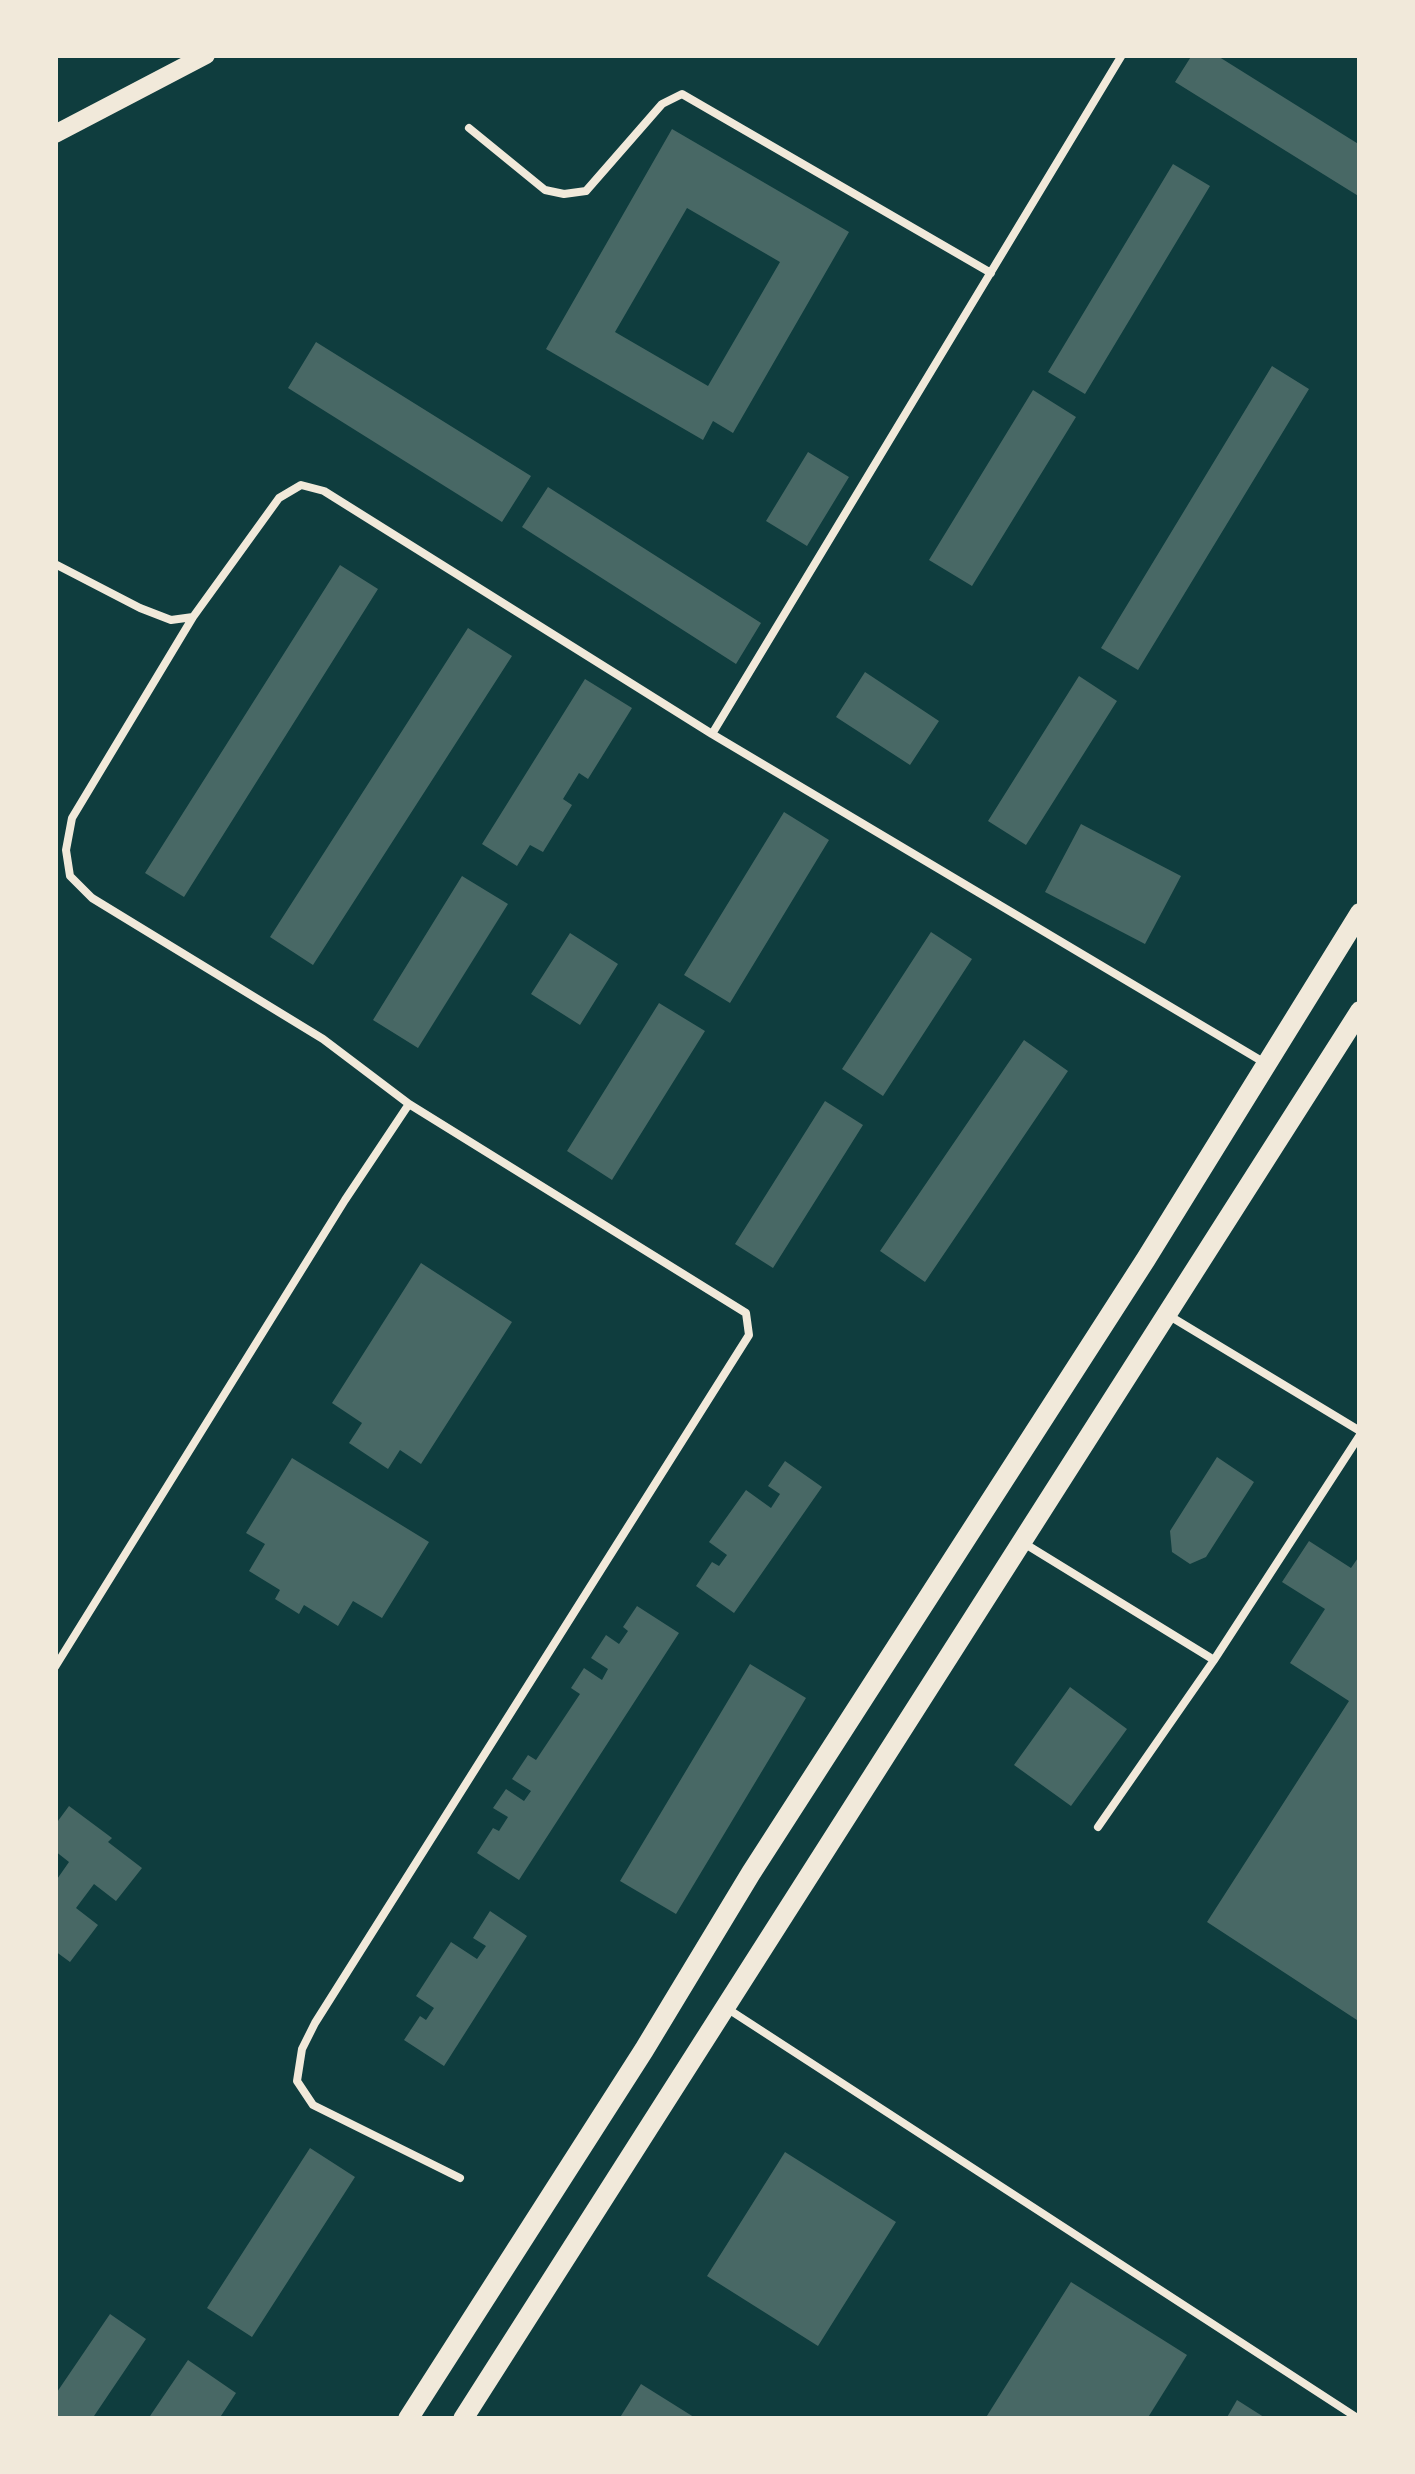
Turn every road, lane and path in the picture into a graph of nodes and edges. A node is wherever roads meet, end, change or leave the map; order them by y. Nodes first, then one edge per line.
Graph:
1 (206, 55) edge
2 (1122, 55) edge
3 (469, 128) dead end
4 (55, 134) edge
5 (991, 272) junction
6 (55, 564) edge
7 (193, 617) junction
8 (712, 734) junction
9 (1360, 913) edge
10 (1360, 1011) edge
11 (1265, 1063) junction
12 (409, 1104) junction
13 (1168, 1314) junction
14 (1360, 1433) edge
15 (1020, 1541) junction
16 (1214, 1660) junction
17 (55, 1667) edge
18 (1098, 1827) dead end
19 (724, 2006) junction
20 (460, 2178) dead end
21 (408, 2419) edge
22 (462, 2419) edge
23 (1358, 2419) edge

1 - 4 street
2 - 5 lane
3 - 5 lane
5 - 8 lane
6 - 7 lane
7 - 8 lane
7 - 12 lane
8 - 11 lane
9 - 11 main road
10 - 13 main road
11 - 21 main road
12 - 17 lane
12 - 20 lane
13 - 14 lane
13 - 15 main road
14 - 16 lane
15 - 16 lane
15 - 19 main road
16 - 18 lane
19 - 22 main road
19 - 23 lane

